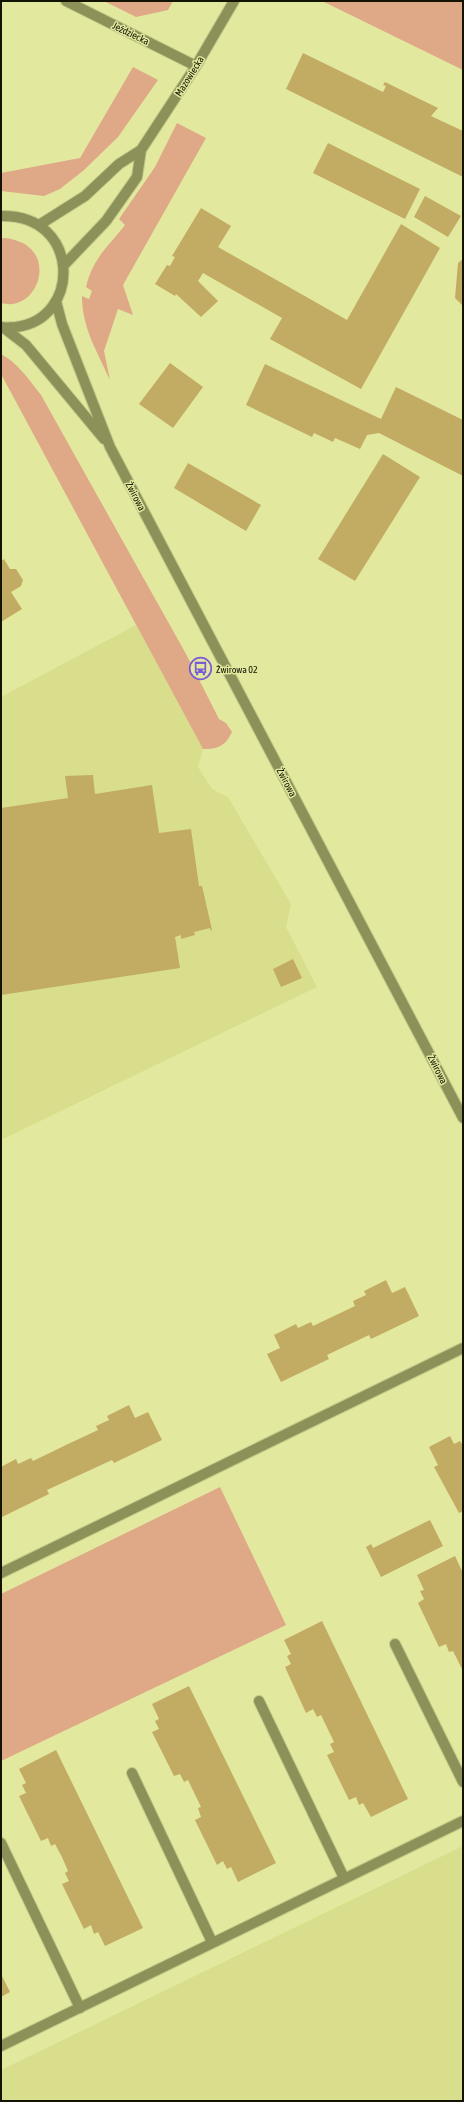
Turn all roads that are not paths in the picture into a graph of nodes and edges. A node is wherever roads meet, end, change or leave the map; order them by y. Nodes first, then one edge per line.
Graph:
1 (66, 1) edge
2 (234, 1) edge
3 (196, 66) junction
4 (141, 150) junction
5 (1, 216) edge
6 (39, 225) junction
7 (64, 265) junction
8 (56, 300) junction
9 (2, 328) edge
10 (110, 447) junction
11 (463, 1118) edge
12 (463, 1348) edge
13 (1, 1573) edge
14 (395, 1644) dead end
15 (260, 1701) dead end
16 (132, 1773) dead end
17 (463, 1782) edge
18 (463, 1821) edge
19 (1, 1843) edge
20 (344, 1878) junction
21 (212, 1942) junction
22 (80, 2008) junction
23 (1, 2046) edge

1 - 3 street, Jeździecka
2 - 3 street, Mazowiecka
3 - 4 street, Mazowiecka
4 - 6 street, Mazowiecka
4 - 7 street, Mazowiecka
5 - 6 street
6 - 7 street
7 - 8 street
8 - 9 street
8 - 10 street, Żwirowa
9 - 10 street, Żwirowa
10 - 11 street, Żwirowa
12 - 13 street
14 - 17 street
15 - 20 street
16 - 21 street
18 - 20 street
19 - 22 street
20 - 21 street
21 - 22 street
22 - 23 street

